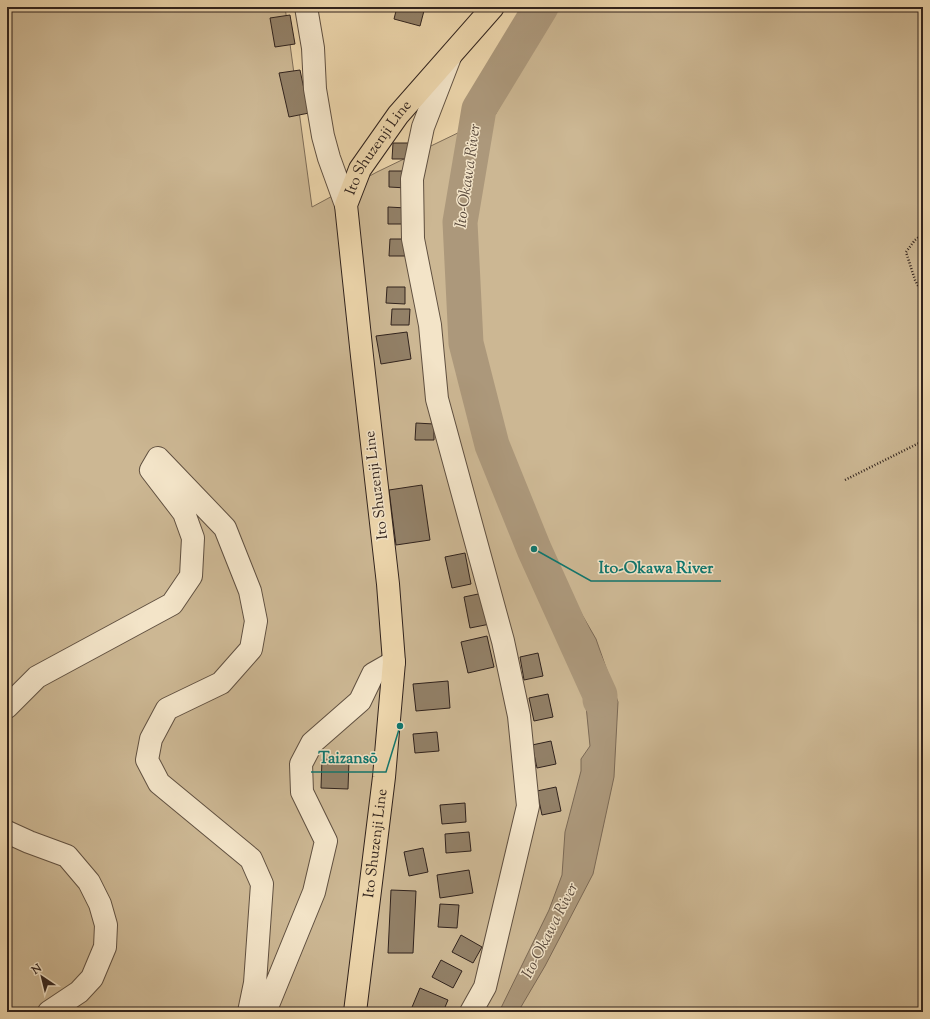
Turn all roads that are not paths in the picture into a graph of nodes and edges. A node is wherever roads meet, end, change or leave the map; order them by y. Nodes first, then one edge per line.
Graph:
1 (306, 7) edge
2 (493, 7) edge
3 (450, 56) junction
4 (346, 205) junction
5 (394, 662) junction
6 (7, 707) edge
7 (7, 832) edge
8 (48, 1012) edge
9 (249, 1012) edge
10 (265, 1012) edge
11 (355, 1012) edge
12 (471, 1012) edge

1 - 4 street
2 - 3 main road, Ito Shuzenji Line
3 - 4 main road, Ito Shuzenji Line
3 - 12 street
4 - 5 main road, Ito Shuzenji Line
5 - 10 street
5 - 11 main road, Ito Shuzenji Line
6 - 9 street
7 - 8 street

